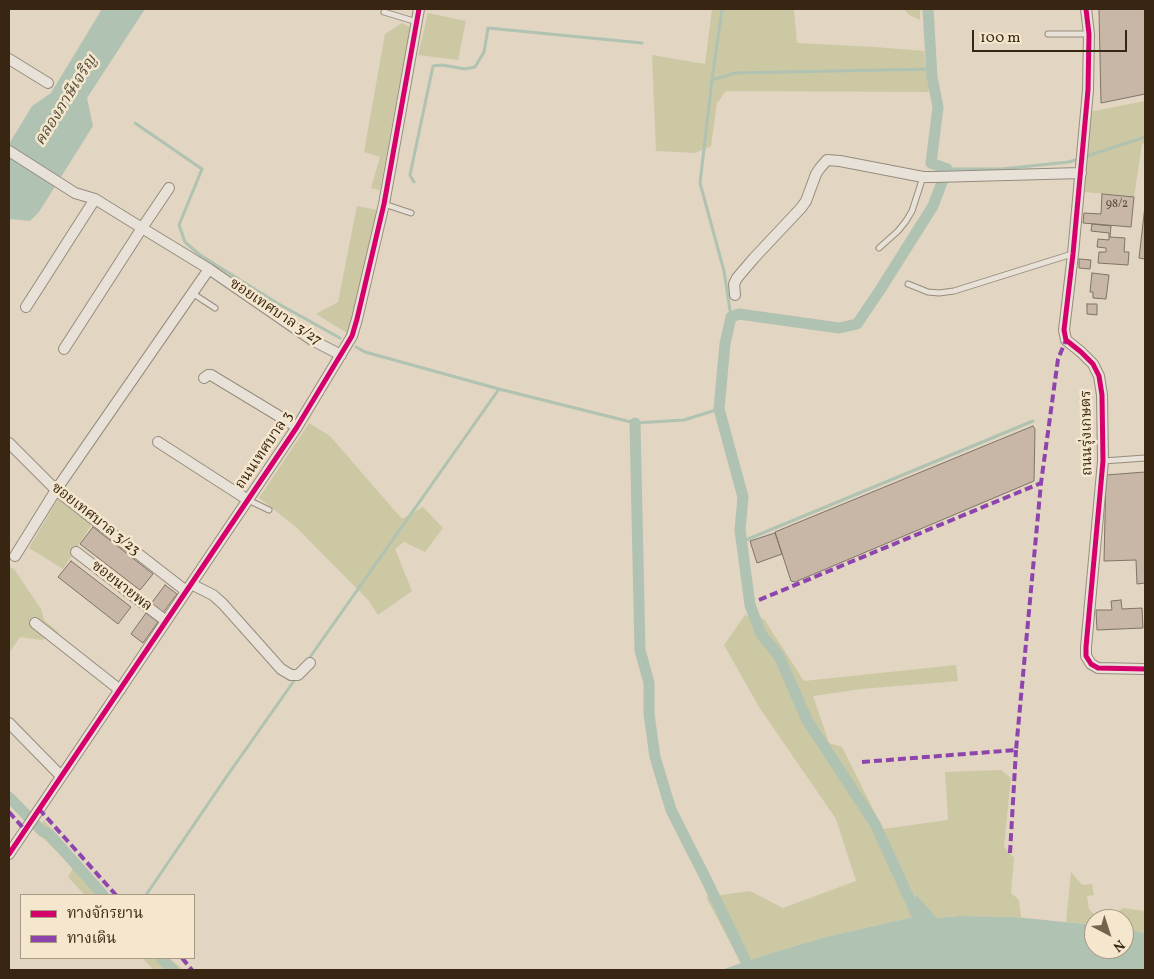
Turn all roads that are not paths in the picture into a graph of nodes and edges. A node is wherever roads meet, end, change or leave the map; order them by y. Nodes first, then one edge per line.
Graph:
1 (419, 9) edge
2 (1086, 9) edge
3 (384, 12) dead end
4 (417, 22) junction
5 (1048, 34) dead end
6 (1089, 34) junction
7 (9, 59) edge
8 (48, 83) dead end
9 (9, 151) edge
10 (1081, 173) junction
11 (923, 177) junction
12 (169, 188) dead end
13 (95, 199) junction
14 (384, 204) junction
15 (411, 213) dead end
16 (142, 228) junction
17 (879, 248) dead end
18 (1073, 254) junction
19 (209, 269) junction
20 (908, 284) dead end
21 (192, 293) junction
22 (735, 295) dead end
23 (26, 307) dead end
24 (215, 308) dead end
25 (64, 349) dead end
26 (341, 355) junction
27 (204, 378) dead end
28 (297, 427) junction
29 (158, 442) dead end
30 (11, 449) edge
31 (1145, 458) edge
32 (1103, 461) junction
33 (56, 490) junction
34 (248, 500) junction
35 (269, 510) dead end
36 (76, 552) dead end
37 (15, 556) dead end
38 (189, 587) junction
39 (166, 621) junction
40 (35, 622) dead end
41 (310, 663) dead end
42 (1145, 669) edge
43 (120, 690) junction
44 (9, 722) edge
45 (61, 776) junction
46 (9, 854) edge

1 - 4 street, ถนนเทศบาล 3
2 - 6 street, ถนนรุ่งเกษตร
3 - 4 lane
4 - 14 street, ถนนเทศบาล 3
5 - 6 lane
6 - 10 street, ถนนรุ่งเกษตร
7 - 8 street
9 - 13 street, ซอยเทศบาล 3/27
10 - 11 street
10 - 18 street, ถนนรุ่งเกษตร
11 - 17 lane
11 - 22 street
12 - 16 street
13 - 16 street, ซอยเทศบาล 3/27
13 - 23 street
14 - 15 lane
14 - 26 street, ถนนเทศบาล 3
16 - 19 street, ซอยเทศบาล 3/27
16 - 25 street
18 - 20 lane
18 - 32 street, ถนนรุ่งเกษตร
19 - 21 street
19 - 26 street, ซอยเทศบาล 3/27
21 - 24 lane
21 - 33 street
26 - 28 street, ถนนเทศบาล 3
27 - 28 street
28 - 34 street, ถนนเทศบาล 3
29 - 34 street
30 - 33 street, ซอยเทศบาล 3/23
31 - 32 lane
32 - 42 street, ถนนรุ่งเกษตร
33 - 37 street
33 - 38 street, ซอยเทศบาล 3/23
34 - 35 lane
34 - 38 street, ถนนเทศบาล 3
36 - 39 street, ซอยนายพล
38 - 39 street, ถนนเทศบาล 3
38 - 41 street, ซอยเทศบาล 3/23
39 - 43 street, ถนนเทศบาล 3
40 - 43 street
43 - 45 street, ถนนเทศบาล 3
44 - 45 street
45 - 46 street, ถนนเทศบาล 3

